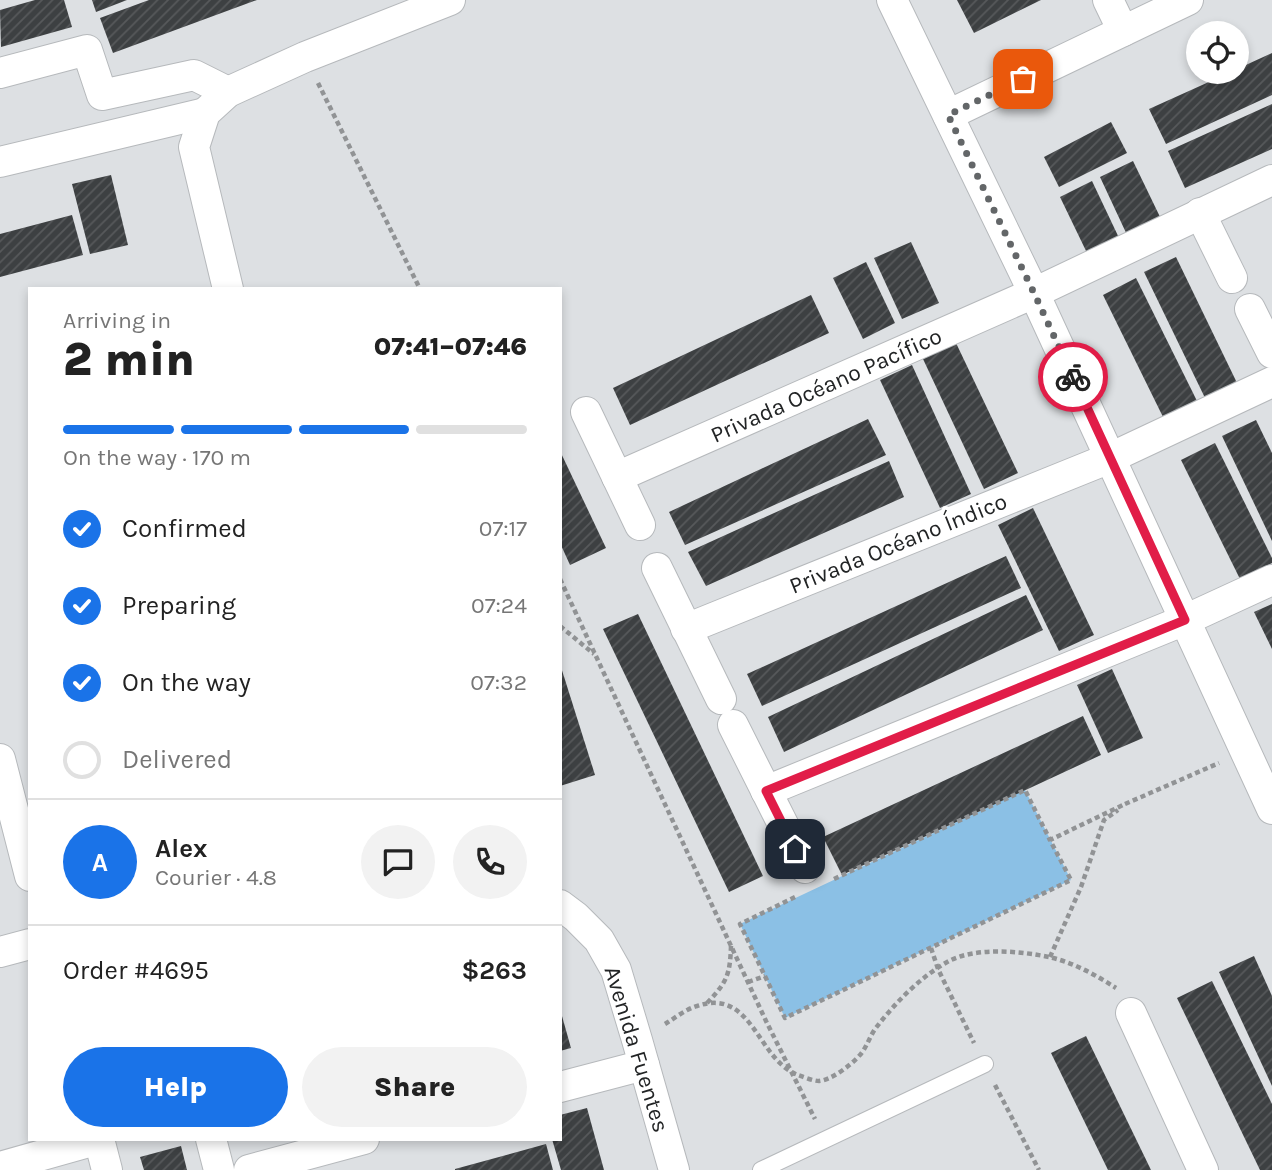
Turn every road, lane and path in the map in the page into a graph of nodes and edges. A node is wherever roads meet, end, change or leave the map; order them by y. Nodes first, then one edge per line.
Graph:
1 (892, 0) edge
2 (1108, 0) edge
3 (1188, 0) edge
4 (433, 3) edge
5 (1123, 31) junction
6 (305, 57) junction
7 (0, 73) edge
8 (228, 92) junction
9 (205, 113) junction
10 (948, 115) junction
11 (0, 162) edge
12 (1272, 180) edge
13 (1200, 214) junction
14 (1233, 278) dead end
15 (228, 287) edge
16 (420, 287) edge
17 (1034, 293) junction
18 (1250, 309) dead end
19 (1272, 353) edge
20 (1272, 382) edge
21 (586, 412) dead end
22 (1110, 457) junction
23 (617, 477) junction
24 (640, 525) dead end
25 (657, 568) dead end
26 (1272, 580) edge
27 (562, 583) edge
28 (1185, 620) junction
29 (562, 628) edge
30 (686, 629) junction
31 (596, 656) junction
32 (1245, 751) junction
33 (0, 759) edge
34 (766, 791) junction
35 (1125, 804) junction
36 (1272, 809) edge
37 (1051, 840) junction
38 (28, 868) edge
39 (818, 874) joint
40 (796, 897) dead end
41 (562, 906) edge
42 (28, 945) edge
43 (731, 945) junction
44 (0, 952) edge
45 (1050, 957) junction
46 (765, 976) junction
47 (748, 982) junction
48 (706, 1004) junction
49 (1131, 1013) joint
50 (641, 1052) junction
51 (985, 1064) dead end
52 (791, 1072) junction
53 (562, 1086) edge
54 (825, 1139) junction
55 (92, 1141) edge
56 (100, 1141) edge
57 (212, 1141) edge
58 (357, 1141) edge
59 (0, 1167) edge
60 (107, 1170) edge
61 (219, 1170) edge
62 (249, 1170) edge
63 (674, 1170) edge
64 (761, 1170) edge
65 (1203, 1170) edge

1 - 10 street
2 - 5 street
3 - 5 street
4 - 6 street
5 - 10 street
6 - 8 street
6 - 16 path
7 - 8 street
8 - 9 street
9 - 11 street
9 - 15 street
10 - 17 street
12 - 13 street, Privada Océano Pacífico
13 - 14 street
13 - 17 street, Privada Océano Pacífico
17 - 22 street
17 - 23 street, Privada Océano Pacífico
18 - 19 street
20 - 22 street, Privada Océano Índico
21 - 23 street
22 - 28 street
22 - 30 street, Privada Océano Índico
23 - 24 street
25 - 30 street
26 - 28 street
27 - 31 path
28 - 32 street
28 - 34 street
29 - 31 path
30 - 34 street
31 - 43 path
32 - 35 path
32 - 36 street
33 - 38 street
34 - 39 street
35 - 37 path
35 - 45 path
37 - 39 path
37 - 46 path
40 - 46 path
41 - 50 street, Avenida Fuentes
42 - 44 street
43 - 47 path
43 - 48 path
45 - 49 path
45 - 52 path
46 - 47 path
47 - 52 path
48 - 50 path
48 - 52 path
49 - 65 street
50 - 53 street
50 - 63 street, Avenida Fuentes
51 - 54 lane
52 - 54 path
54 - 64 lane
55 - 59 street
56 - 60 street
57 - 61 street
58 - 62 street

